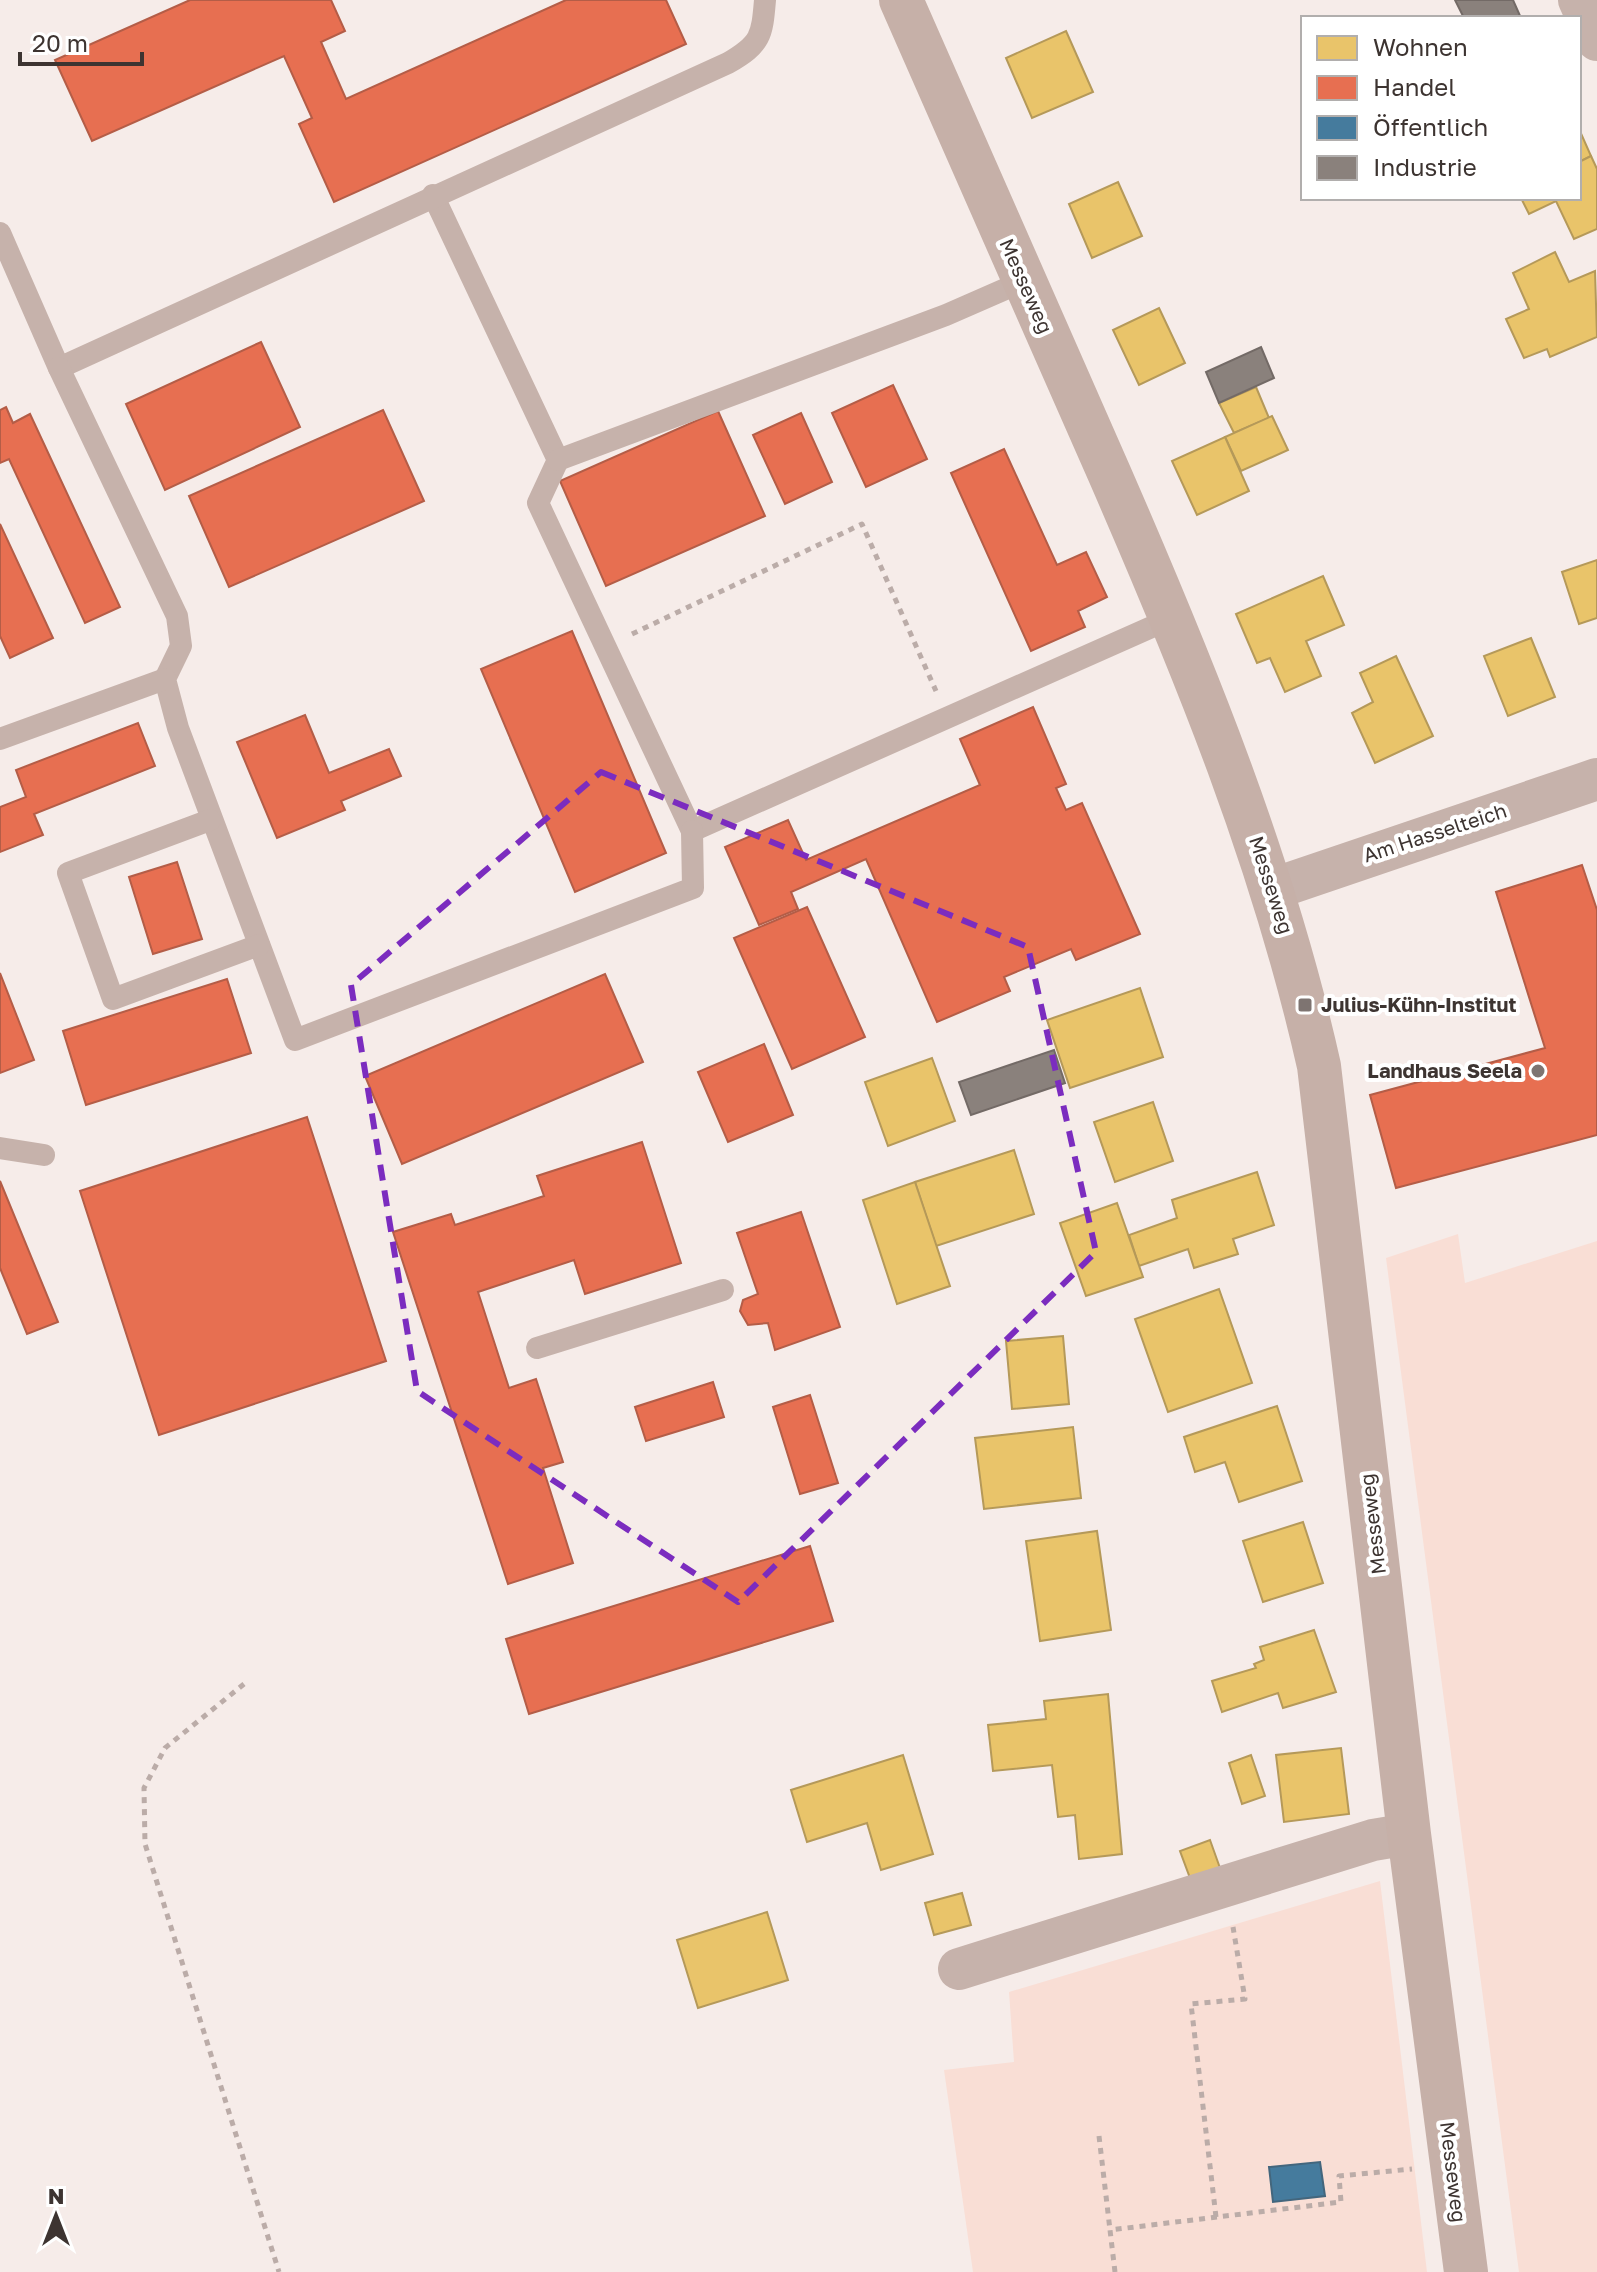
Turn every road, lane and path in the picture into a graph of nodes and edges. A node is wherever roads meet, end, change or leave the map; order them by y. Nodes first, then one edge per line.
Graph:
1 (765, 0) edge
2 (901, 0) edge
3 (1579, 0) edge
4 (1597, 40) edge
5 (433, 195) junction
6 (0, 233) edge
7 (1024, 281) junction
8 (59, 368) junction
9 (558, 460) junction
10 (1172, 618) junction
11 (608, 646) junction
12 (165, 679) junction
13 (948, 717) junction
14 (0, 739) edge
15 (1597, 779) edge
16 (210, 820) junction
17 (692, 831) junction
18 (1273, 889) junction
19 (259, 945) junction
20 (0, 1148) edge
21 (44, 1155) dead end
22 (723, 1290) dead end
23 (537, 1348) dead end
24 (244, 1684) dead end
25 (1409, 1834) junction
26 (1227, 1887) junction
27 (959, 1969) dead end
28 (1099, 2136) dead end
29 (1453, 2165) junction
30 (1216, 2217) junction
31 (1110, 2230) junction
32 (279, 2272) edge
33 (1115, 2272) edge
34 (1466, 2272) edge

1 - 5 lane
2 - 7 main road, Messeweg
3 - 4 street
5 - 8 lane
5 - 9 lane
6 - 8 lane
7 - 9 lane
7 - 10 main road, Messeweg
8 - 12 lane
9 - 11 lane
10 - 13 lane
10 - 18 main road, Messeweg
11 - 13 path
11 - 17 lane
12 - 14 lane
12 - 16 lane
13 - 17 lane
15 - 18 street, Am Hasselteich
16 - 19 lane
16 - 19 lane
17 - 19 lane
18 - 25 main road, Messeweg
20 - 21 lane
22 - 23 lane
24 - 32 path
25 - 26 street
25 - 29 main road, Messeweg
26 - 27 street
26 - 30 path
28 - 31 path
29 - 30 path
29 - 34 main road, Messeweg
30 - 31 path
31 - 33 path

